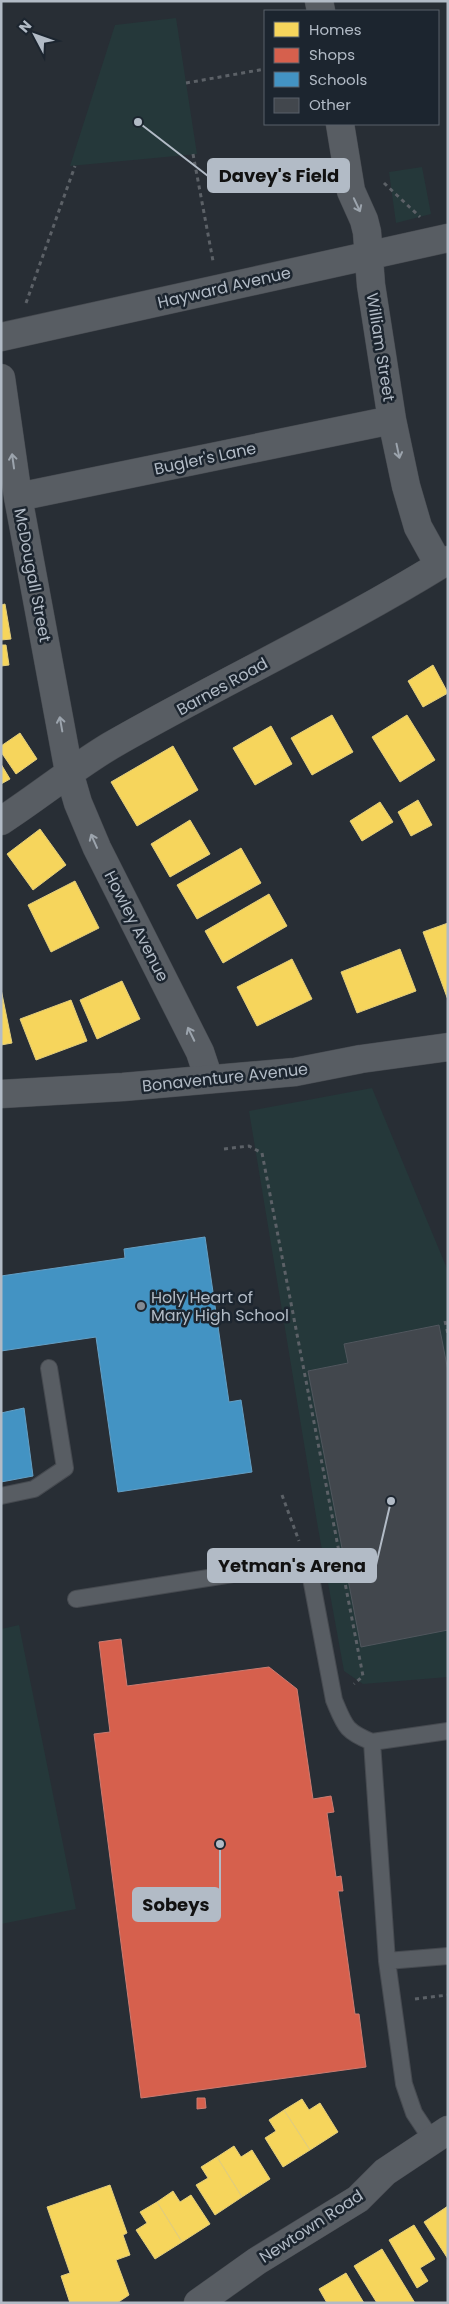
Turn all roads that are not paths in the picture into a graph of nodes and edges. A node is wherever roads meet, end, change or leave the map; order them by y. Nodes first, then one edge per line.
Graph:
1 (340, 125) edge
2 (448, 238) edge
3 (368, 255) junction
4 (1, 337) edge
5 (1, 378) edge
6 (392, 420) junction
7 (18, 497) junction
8 (443, 563) edge
9 (69, 772) junction
10 (1, 821) edge
11 (448, 1047) edge
12 (209, 1079) junction
13 (1, 1094) edge
14 (49, 1368) dead end
15 (1, 1496) edge
16 (76, 1599) dead end
17 (448, 1731) edge
18 (372, 1742) junction
19 (448, 1956) edge
20 (387, 1961) junction
21 (440, 2135) edge
22 (198, 2303) edge

1 -> 3 street, William Street
2 - 3 street, Hayward Avenue
3 - 4 street, Hayward Avenue
3 - 6 street, William Street
7 -> 5 street, McDougall Street
6 - 7 street, Bugler's Lane
6 -> 8 street, William Street
9 -> 7 street, McDougall Street
8 - 9 street, Barnes Road
9 - 10 street, Barnes Road
12 -> 9 street, Howley Avenue
11 - 12 street, Bonaventure Avenue
12 - 13 street, Bonaventure Avenue
14 - 15 lane
16 - 18 lane
17 - 18 lane
18 - 20 lane
19 - 20 lane
20 - 21 lane
21 - 22 street, Newtown Road

